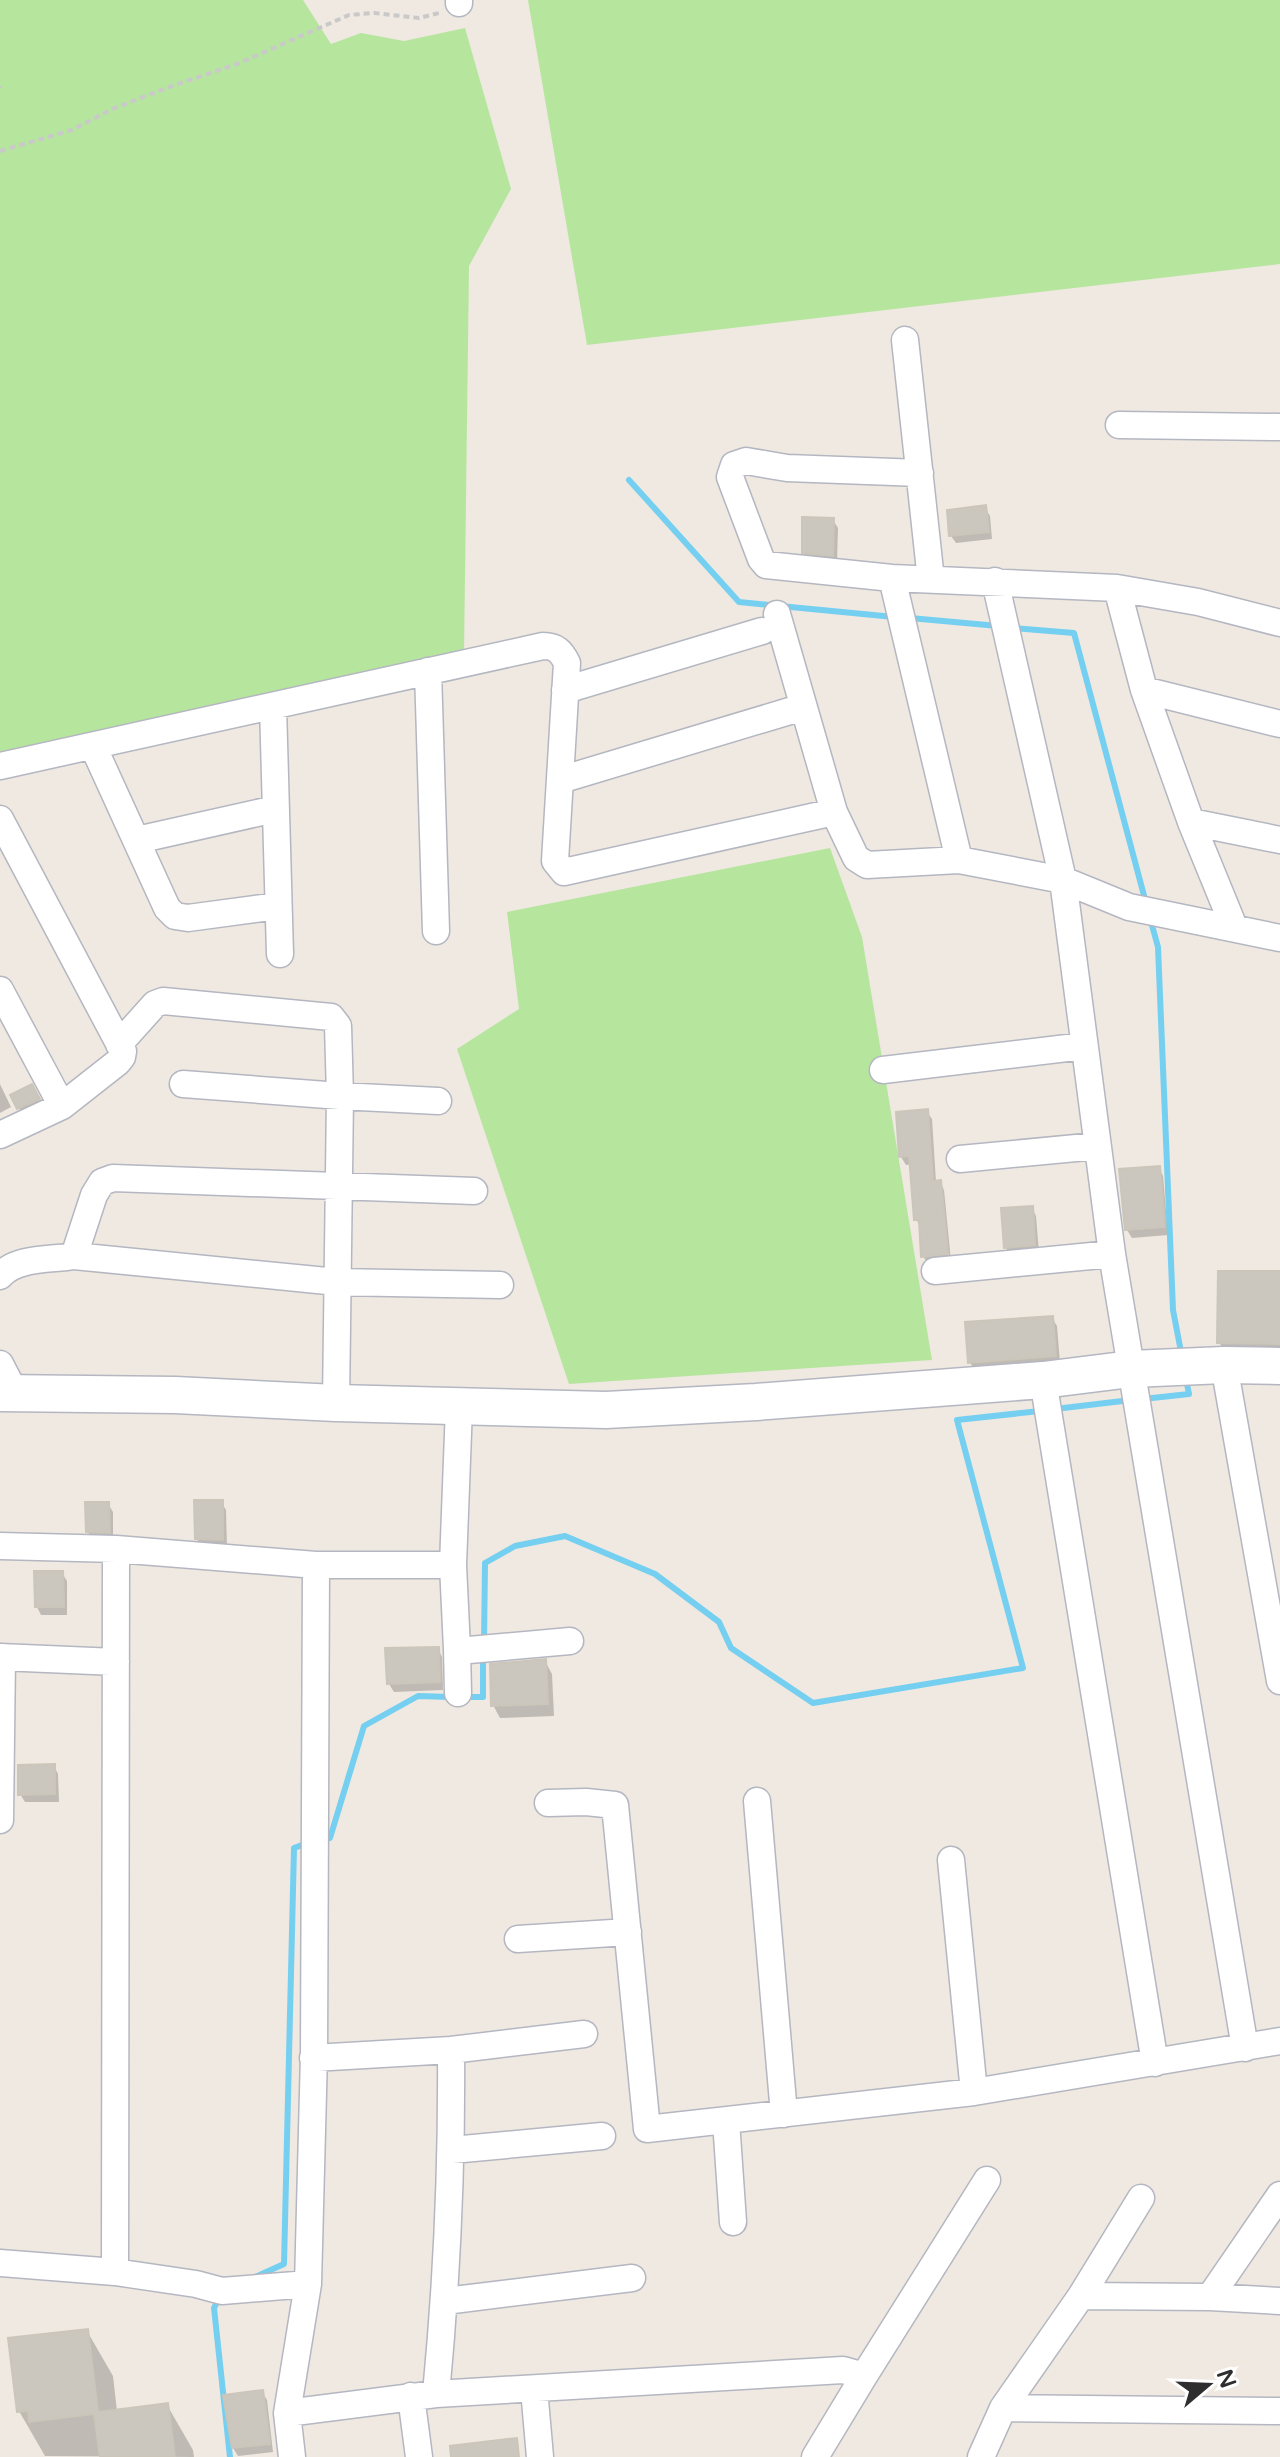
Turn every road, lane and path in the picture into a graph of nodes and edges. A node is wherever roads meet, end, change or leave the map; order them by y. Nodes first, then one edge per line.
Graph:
1 (459, 1) edge
2 (0, 151) edge
3 (905, 340) dead end
4 (1119, 425) dead end
5 (1280, 427) edge
6 (920, 473) junction
7 (892, 578) junction
8 (931, 580) junction
9 (995, 581) junction
10 (1117, 588) junction
11 (1280, 623) edge
12 (428, 671) junction
13 (565, 690) junction
14 (1144, 690) junction
15 (273, 706) junction
16 (803, 707) junction
17 (1280, 724) edge
18 (93, 746) junction
19 (0, 766) edge
20 (560, 780) junction
21 (275, 809) junction
22 (834, 812) junction
23 (0, 819) edge
24 (1191, 822) junction
25 (137, 840) junction
26 (1280, 840) edge
27 (959, 860) junction
28 (1063, 880) junction
29 (278, 906) junction
30 (1223, 926) junction
31 (436, 931) dead end
32 (1280, 938) edge
33 (280, 954) dead end
34 (0, 990) edge
35 (119, 1044) junction
36 (1084, 1046) junction
37 (883, 1070) dead end
38 (183, 1084) dead end
39 (340, 1096) junction
40 (438, 1101) dead end
41 (62, 1106) junction
42 (0, 1135) edge
43 (1097, 1146) junction
44 (960, 1159) dead end
45 (337, 1187) junction
46 (474, 1191) dead end
47 (1112, 1254) junction
48 (74, 1256) junction
49 (935, 1271) dead end
50 (0, 1276) edge
51 (337, 1282) junction
52 (500, 1285) dead end
53 (1202, 1366) junction
54 (1280, 1366) edge
55 (1131, 1369) junction
56 (1043, 1380) junction
57 (5, 1383) edge
58 (336, 1403) junction
59 (459, 1407) junction
60 (0, 1546) edge
61 (116, 1549) junction
62 (316, 1565) junction
63 (453, 1565) junction
64 (570, 1641) dead end
65 (463, 1650) junction
66 (1, 1657) edge
67 (116, 1662) junction
68 (1280, 1681) edge
69 (458, 1693) dead end
70 (757, 1801) dead end
71 (548, 1803) dead end
72 (0, 1820) edge
73 (951, 1860) dead end
74 (628, 1932) junction
75 (518, 1939) dead end
76 (584, 2034) dead end
77 (1280, 2041) edge
78 (1245, 2048) junction
79 (451, 2050) junction
80 (313, 2058) junction
81 (1155, 2063) junction
82 (974, 2092) junction
83 (784, 2114) junction
84 (726, 2121) junction
85 (602, 2136) dead end
86 (452, 2150) junction
87 (987, 2180) dead end
88 (1280, 2195) edge
89 (1141, 2198) dead end
90 (733, 2222) dead end
91 (0, 2263) edge
92 (115, 2272) junction
93 (632, 2278) dead end
94 (308, 2284) junction
95 (1081, 2296) junction
96 (1210, 2297) junction
97 (445, 2301) junction
98 (1280, 2301) edge
99 (864, 2376) junction
100 (534, 2389) junction
101 (423, 2395) junction
102 (1003, 2408) junction
103 (1280, 2411) edge
104 (287, 2413) junction
105 (292, 2457) edge
106 (419, 2457) edge
107 (540, 2457) edge
108 (815, 2457) edge
109 (981, 2457) edge

1 - 2 path
3 - 6 street
4 - 5 street
6 - 7 street
6 - 8 street
7 - 8 street
7 - 27 street
8 - 9 street
9 - 10 street
9 - 28 street
10 - 11 street
10 - 14 street
12 - 13 street
12 - 15 street
12 - 31 street
13 - 16 street
13 - 20 street
14 - 17 street
14 - 24 street
15 - 18 street
15 - 21 street
16 - 20 street
16 - 22 street
18 - 19 street
18 - 25 street
20 - 22 street
21 - 25 street
21 - 29 street
22 - 27 street
23 - 35 street
24 - 26 street
24 - 30 street
25 - 29 street
27 - 28 street
28 - 30 street
28 - 36 street
29 - 33 street
30 - 32 street
34 - 41 street
35 - 39 street
35 - 41 street
36 - 37 street
36 - 43 street
38 - 39 street
39 - 40 street
39 - 45 street
41 - 42 street
43 - 44 street
43 - 47 street
45 - 46 street
45 - 48 street
45 - 51 street
47 - 49 street
47 - 55 street
48 - 50 street
48 - 51 street
51 - 52 street
51 - 58 street
53 - 54 main road
53 - 55 main road
53 - 68 street
55 - 56 main road
55 - 78 street
56 - 59 main road
56 - 81 street
57 - 58 main road
58 - 59 main road
59 - 63 street
60 - 61 street
61 - 62 street
61 - 67 street
62 - 63 street
62 - 80 street
63 - 65 street
64 - 65 street
65 - 69 street
66 - 67 street
66 - 72 street
67 - 92 street
70 - 83 street
71 - 74 street
73 - 82 street
74 - 75 street
74 - 84 street
76 - 79 street
77 - 78 street
78 - 81 street
79 - 80 street
79 - 86 street
80 - 94 street
81 - 82 street
82 - 83 street
83 - 84 street
84 - 90 street
85 - 86 street
86 - 97 street
87 - 99 street
88 - 96 street
89 - 95 street
91 - 92 street
92 - 94 street
93 - 97 street
94 - 104 street
95 - 96 street
95 - 102 street
96 - 98 street
97 - 101 street
99 - 100 street
99 - 108 street
100 - 101 street
100 - 107 street
101 - 104 street
101 - 106 street
102 - 103 street
102 - 109 street
104 - 105 street

